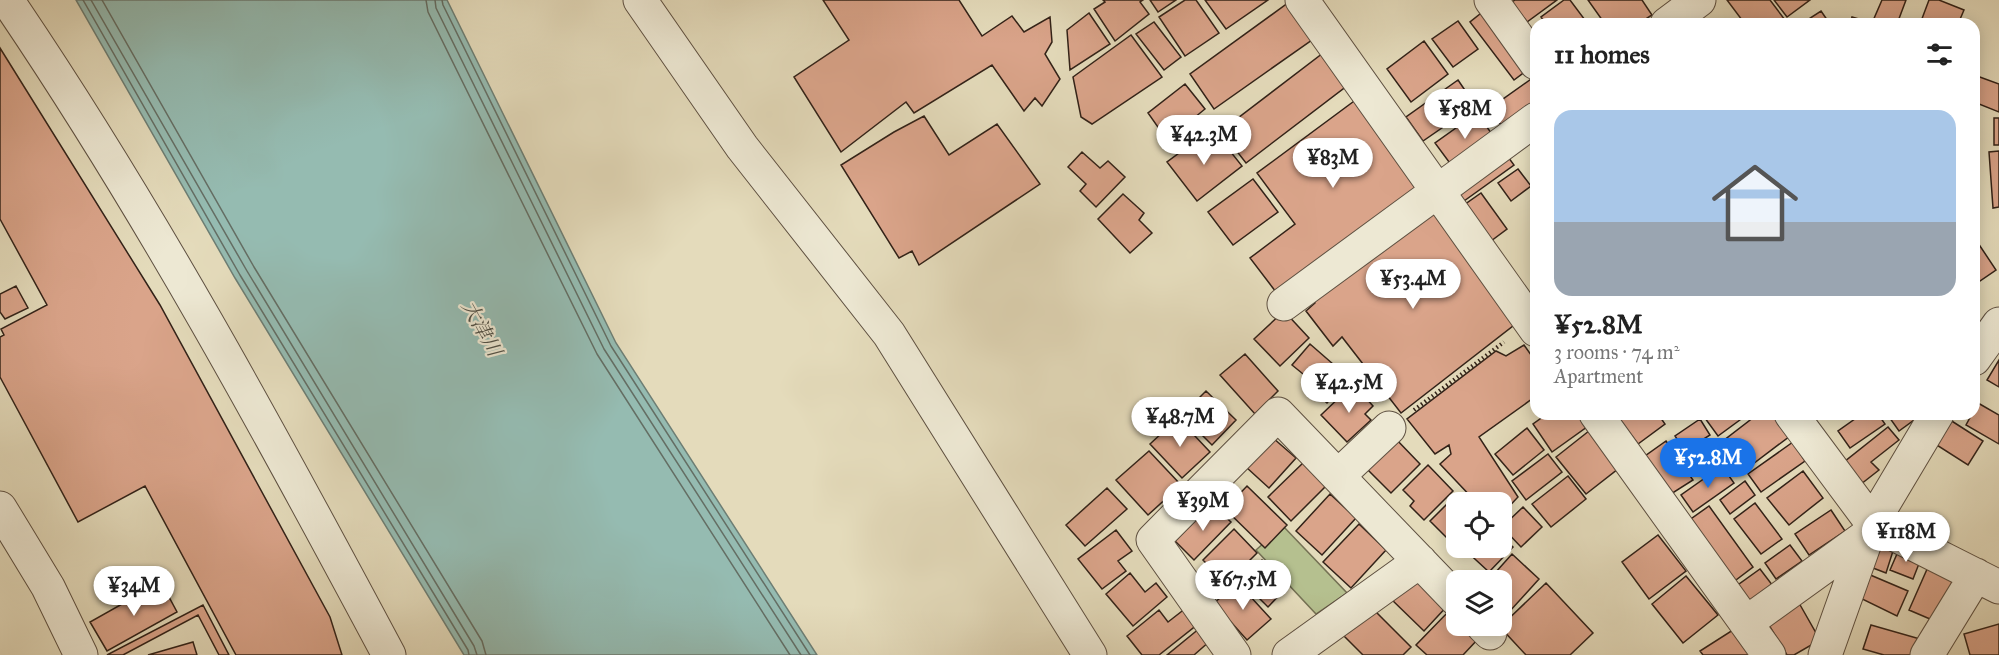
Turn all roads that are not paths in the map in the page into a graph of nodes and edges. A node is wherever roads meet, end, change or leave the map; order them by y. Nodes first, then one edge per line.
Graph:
1 (7, 0) edge
2 (640, 0) edge
3 (1302, 0) edge
4 (1491, 0) edge
5 (1699, 0) edge
6 (1667, 17) edge
7 (1530, 55) edge
8 (1530, 123) edge
9 (1436, 191) junction
10 (1284, 304) dead end
11 (1530, 322) edge
12 (1999, 324) edge
13 (1980, 351) edge
14 (1600, 420) edge
15 (1795, 420) edge
16 (1934, 420) edge
17 (1389, 428) road end
18 (1338, 476) junction
19 (0, 508) edge
20 (1870, 529) junction
21 (1420, 561) junction
22 (1987, 581) edge
23 (1446, 588) edge
24 (1746, 623) junction
25 (81, 655) edge
26 (388, 655) edge
27 (1090, 655) edge
28 (1234, 655) edge
29 (1289, 655) edge
30 (1769, 655) edge
31 (1825, 655) edge
32 (1927, 655) edge

1 - 26 street
2 - 27 street
3 - 9 street
4 - 7 street
5 - 6 street
8 - 9 street
9 - 10 street
9 - 11 street
12 - 13 street
14 - 24 street
15 - 20 street
16 - 20 street
17 - 18 street
18 - 21 street
18 - 28 street
19 - 25 street
20 - 22 street
20 - 24 street
20 - 31 street
21 - 23 street
21 - 29 street
22 - 32 street
24 - 30 street

